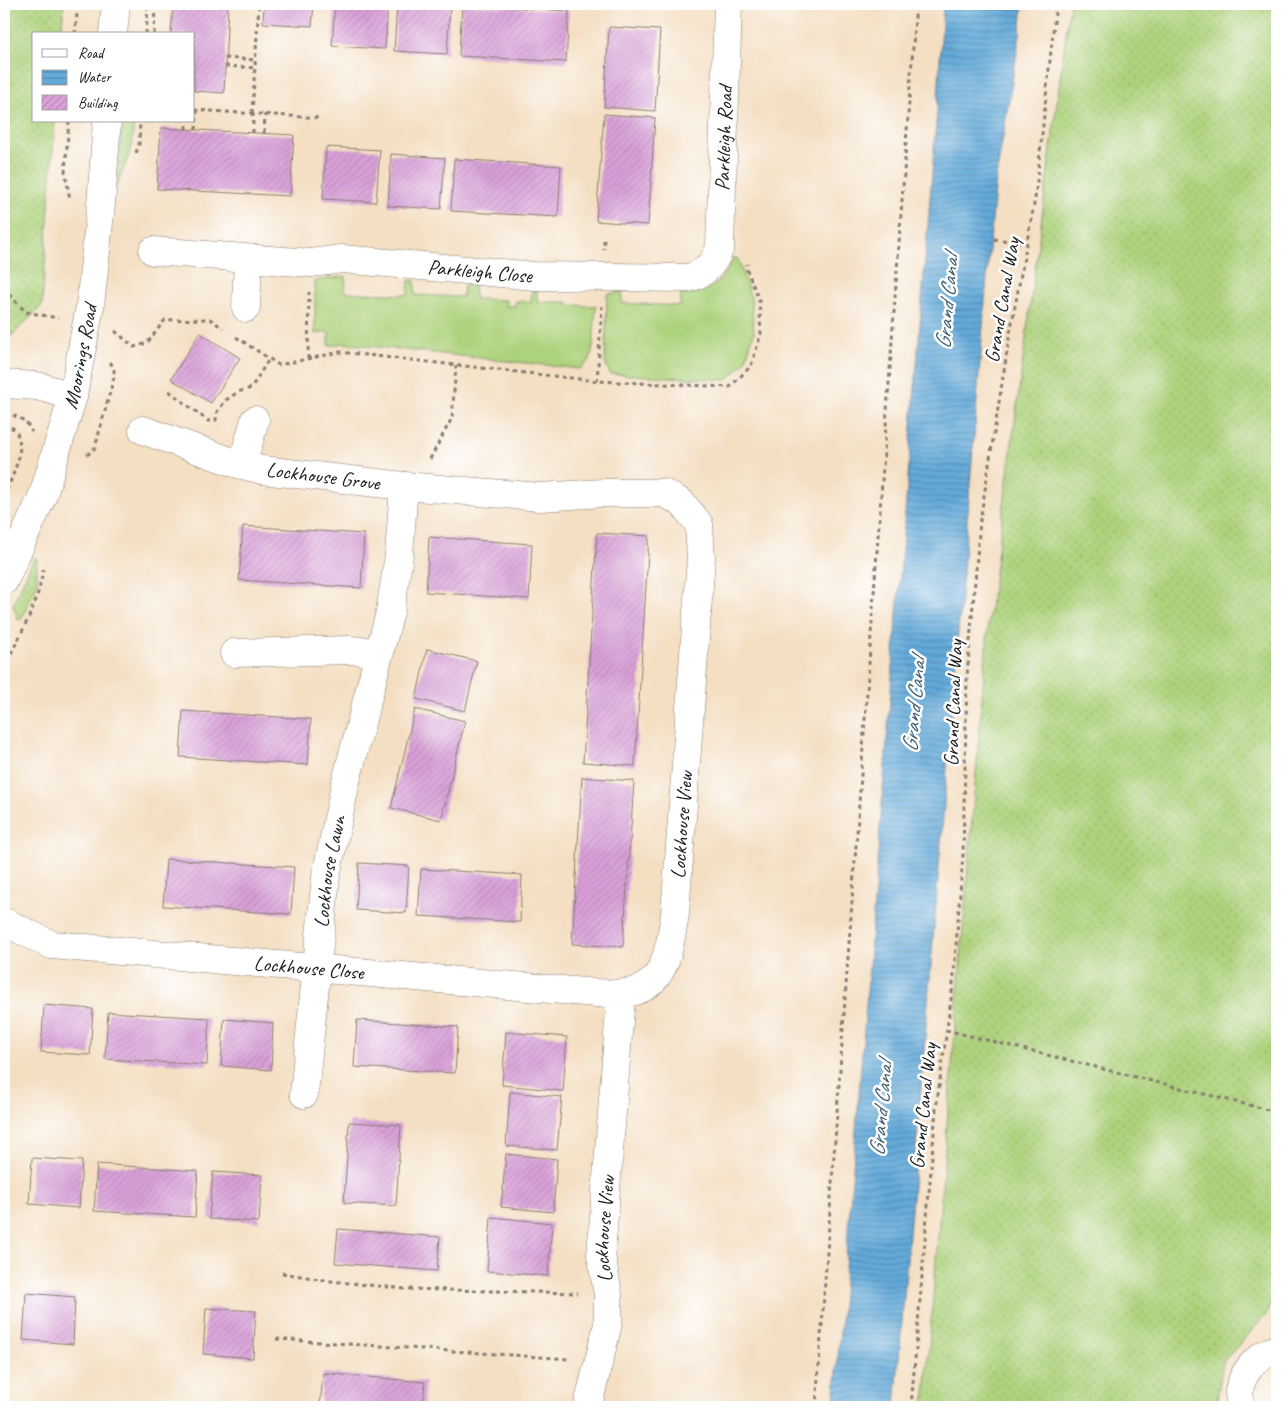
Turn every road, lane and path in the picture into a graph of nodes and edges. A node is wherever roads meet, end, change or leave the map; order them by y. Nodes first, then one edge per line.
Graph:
1 (78, 4) edge
2 (116, 4) edge
3 (148, 4) edge
4 (156, 4) edge
5 (254, 4) edge
6 (259, 4) edge
7 (728, 4) edge
8 (916, 4) edge
9 (1056, 4) edge
10 (76, 32) edge
11 (114, 32) edge
12 (146, 32) edge
13 (154, 32) edge
14 (225, 58) dead end
15 (255, 60) junction
16 (225, 66) dead end
17 (255, 68) junction
18 (195, 110) edge
19 (252, 113) junction
20 (265, 114) junction
21 (320, 118) dead end
22 (69, 122) edge
23 (107, 122) edge
24 (186, 122) edge
25 (186, 129) dead end
26 (196, 130) dead end
27 (253, 133) dead end
28 (264, 133) dead end
29 (72, 208) dead end
30 (994, 239) dead end
31 (4, 242) edge
32 (1026, 243) junction
33 (153, 251) dead end
34 (248, 259) junction
35 (4, 262) edge
36 (708, 269) joint
37 (309, 283) dead end
38 (4, 290) edge
39 (602, 305) dead end
40 (246, 308) dead end
41 (87, 325) junction
42 (224, 329) dead end
43 (232, 334) dead end
44 (269, 359) junction
45 (308, 359) junction
46 (456, 366) junction
47 (597, 381) junction
48 (4, 384) edge
49 (730, 387) dead end
50 (168, 391) dead end
51 (73, 396) junction
52 (255, 420) dead end
53 (4, 423) edge
54 (143, 430) dead end
55 (242, 465) junction
56 (414, 486) junction
57 (4, 496) edge
58 (4, 581) edge
59 (380, 652) junction
60 (234, 653) dead end
61 (4, 922) edge
62 (318, 969) junction
63 (619, 994) junction
64 (946, 1030) junction
65 (304, 1094) dead end
66 (1277, 1112) edge
67 (282, 1273) dead end
68 (608, 1294) junction
69 (276, 1338) dead end
70 (1277, 1349) edge
71 (599, 1361) junction
72 (589, 1401) dead end
73 (816, 1407) edge
74 (911, 1407) edge
75 (1240, 1407) edge

1 - 10 path
2 - 11 street
3 - 12 path
4 - 13 path
5 - 6 path
6 - 15 path
7 - 36 street, Parkleigh Road
8 - 73 path
9 - 32 path, Grand Canal Way
14 - 15 path
15 - 17 path
16 - 17 path
17 - 19 path
18 - 19 path
18 - 26 path
19 - 20 path
19 - 27 path
20 - 21 path
20 - 28 path
22 - 29 path
23 - 41 street, Moorings Road
24 - 25 path
30 - 32 path
31 - 35 path
32 - 64 path, Grand Canal Way
33 - 34 street, Parkleigh Close
34 - 36 street, Parkleigh Close
34 - 40 street
37 - 45 path
38 - 41 path
39 - 47 path
41 - 42 path
41 - 51 street, Moorings Road
43 - 44 path
44 - 45 path
44 - 50 path
45 - 46 path
46 - 47 path
46 - 56 path
47 - 49 path
48 - 51 street
51 - 58 street, Moorings Road
52 - 55 street, Lockhouse Grove
53 - 57 path
54 - 55 street, Lockhouse Grove
55 - 56 street, Lockhouse Grove
56 - 59 street, Lockhouse Lawn
56 - 63 street, Lockhouse View
59 - 60 street
59 - 62 street, Lockhouse Lawn
61 - 62 street, Lockhouse Close
62 - 63 street, Lockhouse Close
62 - 65 street, Lockhouse Lawn
63 - 68 street, Lockhouse View
64 - 66 path
64 - 74 path, Grand Canal Way
67 - 68 path
68 - 71 street, Lockhouse View
69 - 71 path
70 - 75 street
71 - 72 street, Lockhouse View

